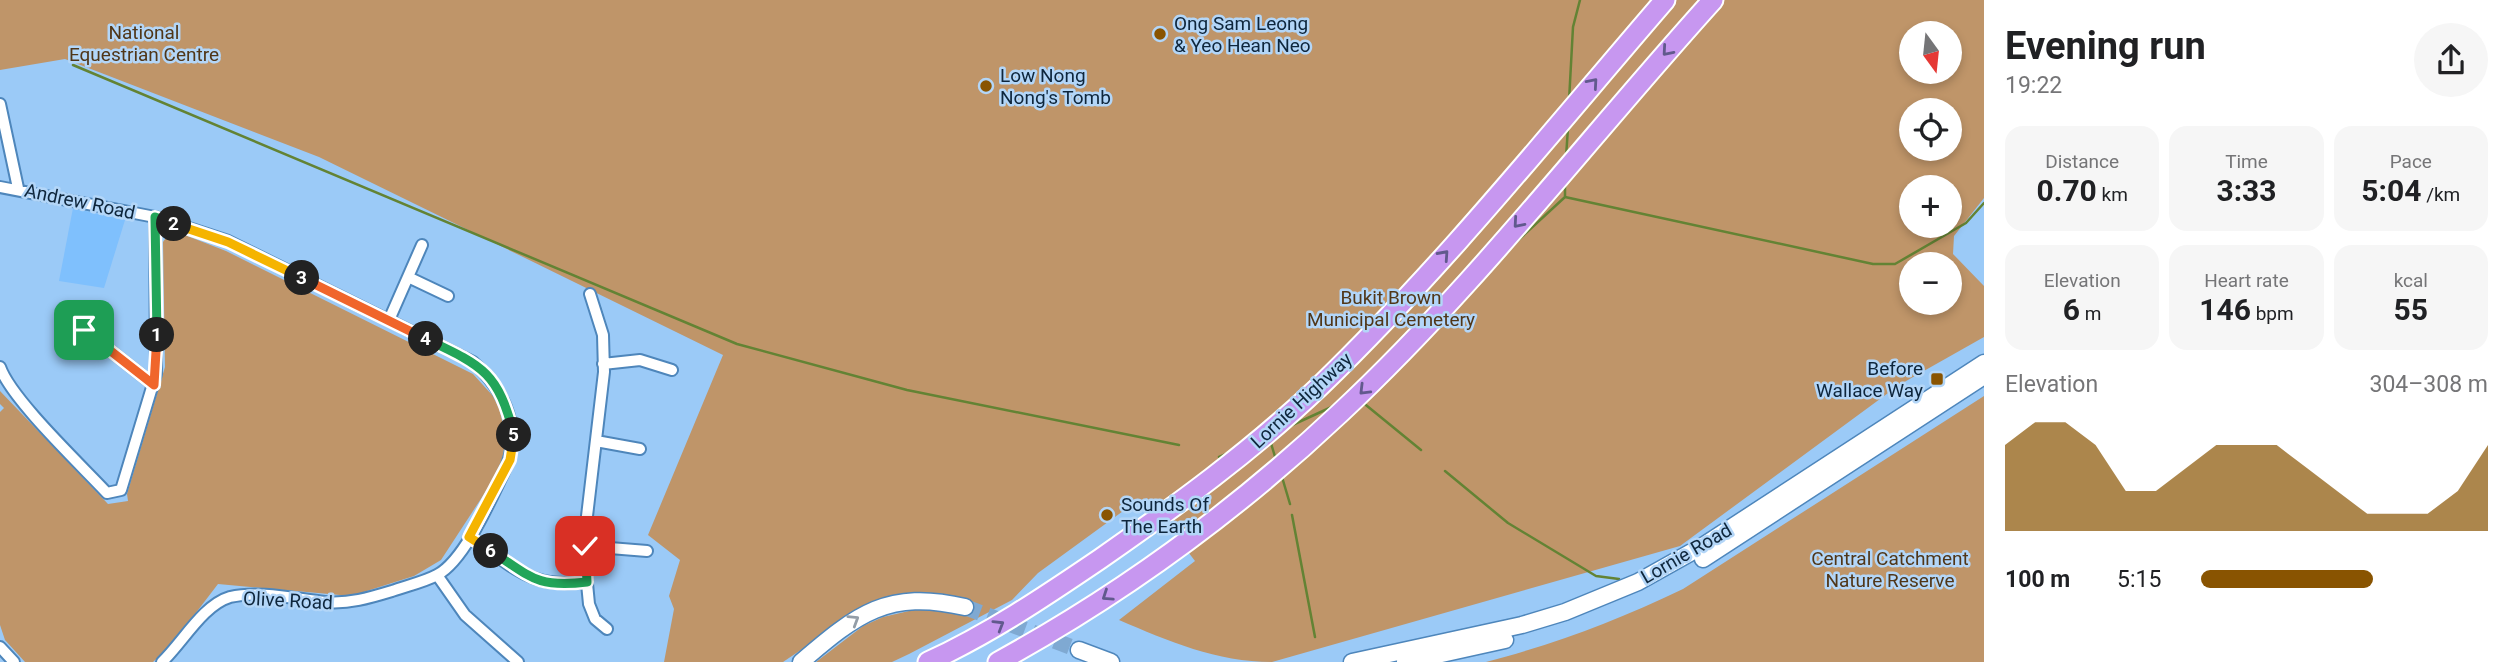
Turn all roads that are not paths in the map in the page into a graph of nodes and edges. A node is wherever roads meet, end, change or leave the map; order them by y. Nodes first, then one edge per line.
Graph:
1 (1665, 0) edge
2 (1713, 0) edge
3 (0, 104) edge
4 (0, 187) edge
5 (18, 188) junction
6 (155, 217) junction
7 (422, 245) dead end
8 (408, 277) junction
9 (590, 294) dead end
10 (449, 296) dead end
11 (389, 320) junction
12 (84, 330) dead end
13 (1984, 362) edge
14 (603, 364) junction
15 (672, 370) dead end
16 (1, 374) edge
17 (1984, 376) edge
18 (154, 385) junction
19 (596, 441) junction
20 (640, 449) dead end
21 (1794, 494) junction
22 (469, 537) junction
23 (585, 546) junction
24 (647, 551) dead end
25 (438, 575) junction
26 (587, 582) junction
27 (965, 607) tunnel mouth
28 (607, 629) dead end
29 (0, 647) edge
30 (1079, 650) tunnel mouth
31 (14, 662) edge
32 (163, 662) edge
33 (518, 662) edge
34 (801, 662) edge
35 (928, 662) edge
36 (998, 662) edge
37 (1111, 662) edge
38 (1352, 662) edge
39 (1405, 662) edge

35 -> 1 highway, Lornie Highway
2 -> 36 highway, Lornie Highway
3 - 5 street
4 - 5 street, Andrew Road
5 - 6 street, Andrew Road
6 - 11 street, Andrew Road
6 - 18 street
7 - 8 street
8 - 10 street
8 - 11 street
9 - 14 street
11 - 22 street, Andrew Road
12 - 18 street
13 - 21 street, Lornie Road
14 - 15 street
14 - 19 street
16 - 18 street
17 - 21 street, Lornie Road
19 - 20 street
19 - 23 street
21 - 38 street, Lornie Road
21 - 39 street, Lornie Road
22 - 25 street, Andrew Road
22 - 26 street
23 - 24 street
23 - 26 street
25 - 32 street, Olive Road
25 - 33 street
26 - 28 street
34 -> 27 street
29 - 31 street
30 - 37 street

